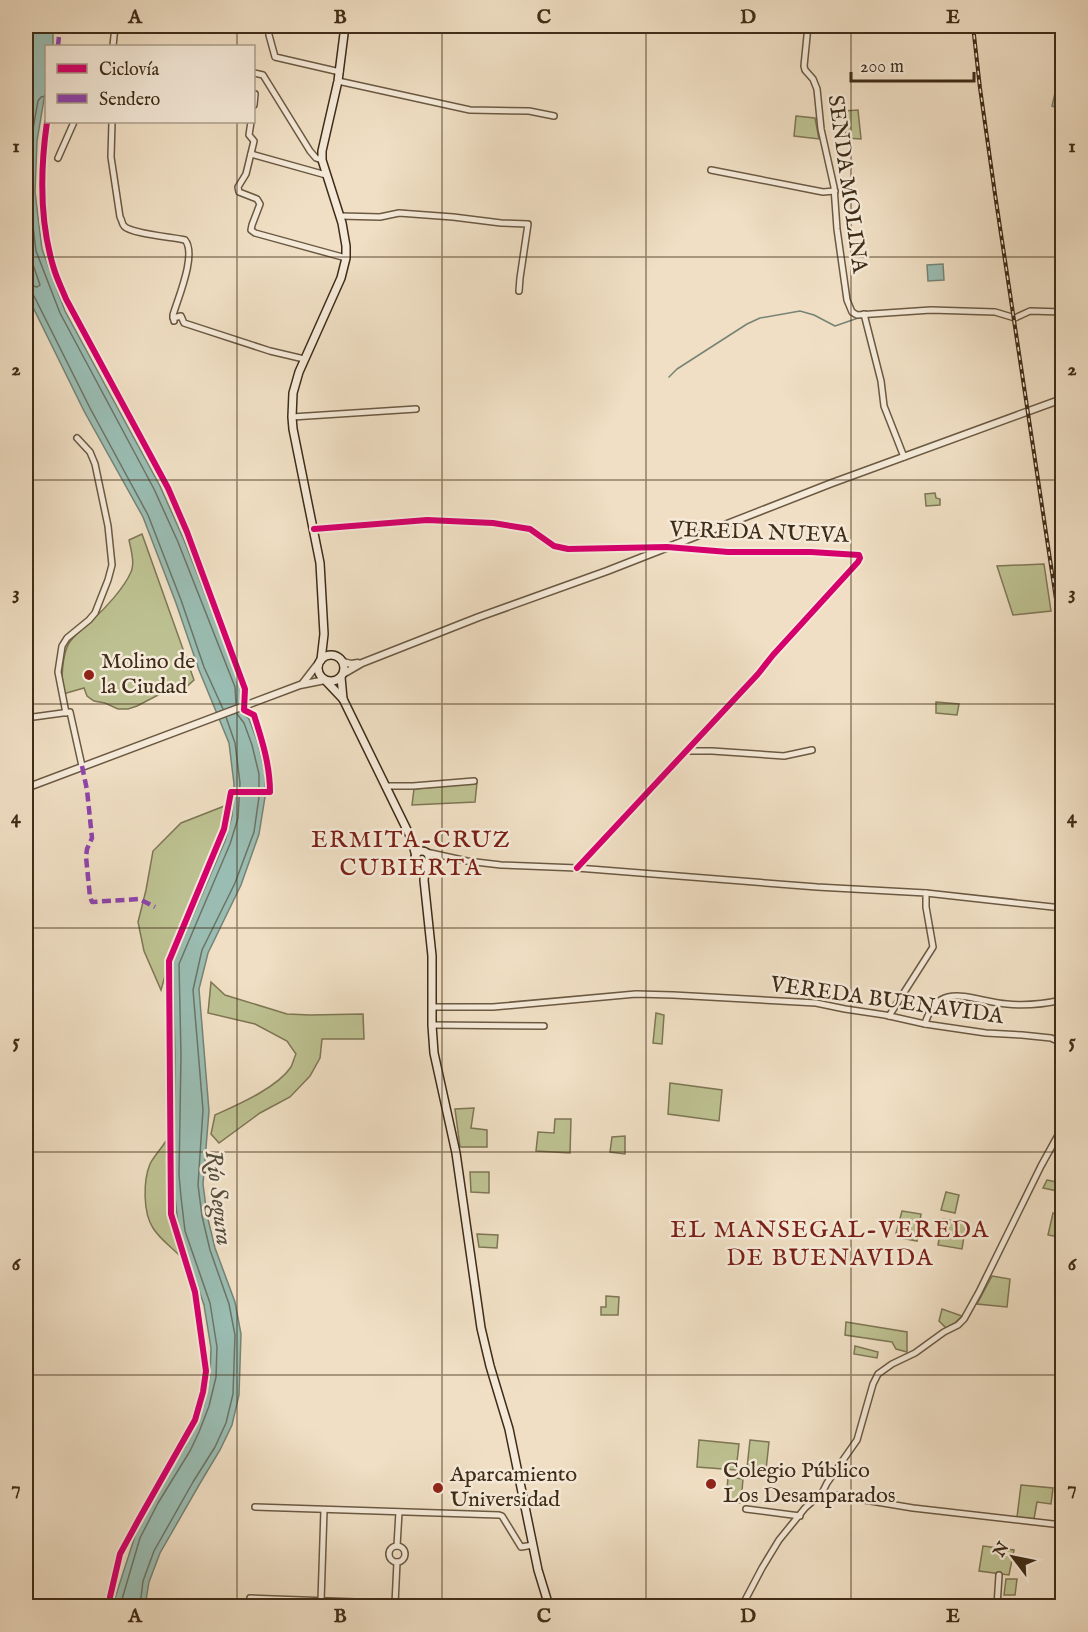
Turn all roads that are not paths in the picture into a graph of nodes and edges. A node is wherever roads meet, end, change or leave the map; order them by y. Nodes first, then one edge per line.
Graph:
1 (115, 26) edge
2 (345, 26) edge
3 (808, 26) edge
4 (269, 35) dead end
5 (113, 45) edge
6 (339, 72) junction
7 (255, 73) edge
8 (338, 81) junction
9 (554, 116) dead end
10 (74, 123) edge
11 (112, 123) edge
12 (251, 123) edge
13 (310, 150) junction
14 (322, 151) junction
15 (250, 154) junction
16 (58, 158) dead end
17 (322, 160) junction
18 (711, 170) dead end
19 (326, 175) junction
20 (835, 191) junction
21 (340, 216) junction
22 (346, 258) junction
23 (519, 291) dead end
24 (1062, 312) edge
25 (864, 314) junction
26 (304, 359) junction
27 (1062, 399) edge
28 (416, 409) dead end
29 (292, 417) junction
30 (77, 438) dead end
31 (904, 457) junction
32 (314, 529) junction
33 (667, 548) junction
34 (324, 634) junction
35 (337, 656) junction
36 (320, 661) junction
37 (343, 662) junction
38 (362, 663) junction
39 (342, 676) junction
40 (326, 680) junction
41 (300, 685) junction
42 (343, 699) junction
43 (66, 713) junction
44 (26, 718) edge
45 (812, 750) dead end
46 (687, 751) junction
47 (82, 766) junction
48 (474, 781) dead end
49 (386, 786) junction
50 (26, 788) edge
51 (423, 857) junction
52 (577, 868) junction
53 (926, 893) junction
54 (1062, 908) edge
55 (1062, 1000) edge
56 (432, 1007) junction
57 (889, 1016) junction
58 (925, 1024) junction
59 (432, 1025) junction
60 (544, 1026) dead end
61 (1062, 1042) edge
62 (1062, 1128) edge
63 (515, 1456) junction
64 (822, 1493) junction
65 (255, 1507) dead end
66 (746, 1509) dead end
67 (324, 1510) junction
68 (399, 1512) junction
69 (800, 1516) junction
70 (1062, 1525) edge
71 (533, 1545) junction
72 (398, 1546) junction
73 (397, 1562) junction
74 (999, 1575) dead end
75 (250, 1598) dead end
76 (321, 1601) junction
77 (395, 1604) junction
78 (464, 1606) edge
79 (551, 1606) edge
80 (742, 1606) edge
81 (997, 1606) edge

1 - 5 street
2 - 6 main road
3 - 20 street, SENDA MOLINA
4 - 6 street
6 - 8 main road
7 - 13 street
8 - 9 street
8 - 14 main road
10 - 16 street
11 - 26 street
12 - 15 street
13 - 14 street
13 - 17 street
14 - 17 main road
15 - 19 street
15 - 22 street
17 - 19 main road
18 - 20 street
19 - 21 main road
20 - 25 street, SENDA MOLINA
21 - 22 main road
21 - 23 street
22 - 26 main road
24 - 25 street
25 - 31 street
26 - 29 main road
27 - 31 street
28 - 29 street
29 - 32 main road
30 - 43 street
31 - 33 street
32 - 33 street, VEREDA NUEVA
32 - 34 main road
33 - 38 street
33 - 46 street, VEREDA NUEVA
34 - 35 main road
34 - 36 main road
35 - 36 main road
35 - 37 main road
36 - 40 main road
36 - 41 street
37 - 38 street
37 - 39 main road
38 - 39 street
39 - 40 main road
39 - 42 main road
40 - 41 street
40 - 42 main road
41 - 47 street
42 - 49 main road
43 - 44 street
43 - 47 street
45 - 46 street
46 - 52 street, VEREDA NUEVA
47 - 50 street
48 - 49 street
49 - 51 main road
51 - 52 street
51 - 56 main road
52 - 53 street
53 - 54 street
53 - 57 street
55 - 58 street
56 - 57 street, VEREDA BUENAVIDA
56 - 59 main road
57 - 58 street, VEREDA BUENAVIDA
58 - 61 street, VEREDA BUENAVIDA
59 - 60 street
59 - 63 main road
62 - 64 street
63 - 71 main road
63 - 79 main road
64 - 69 street
64 - 70 street
65 - 67 street
66 - 69 street
67 - 68 street
67 - 76 street
68 - 71 street
68 - 72 street
69 - 80 street
71 - 79 main road
72 - 73 street
72 - 73 street
73 - 77 street
74 - 81 street
75 - 76 street
76 - 77 street
77 - 78 street

